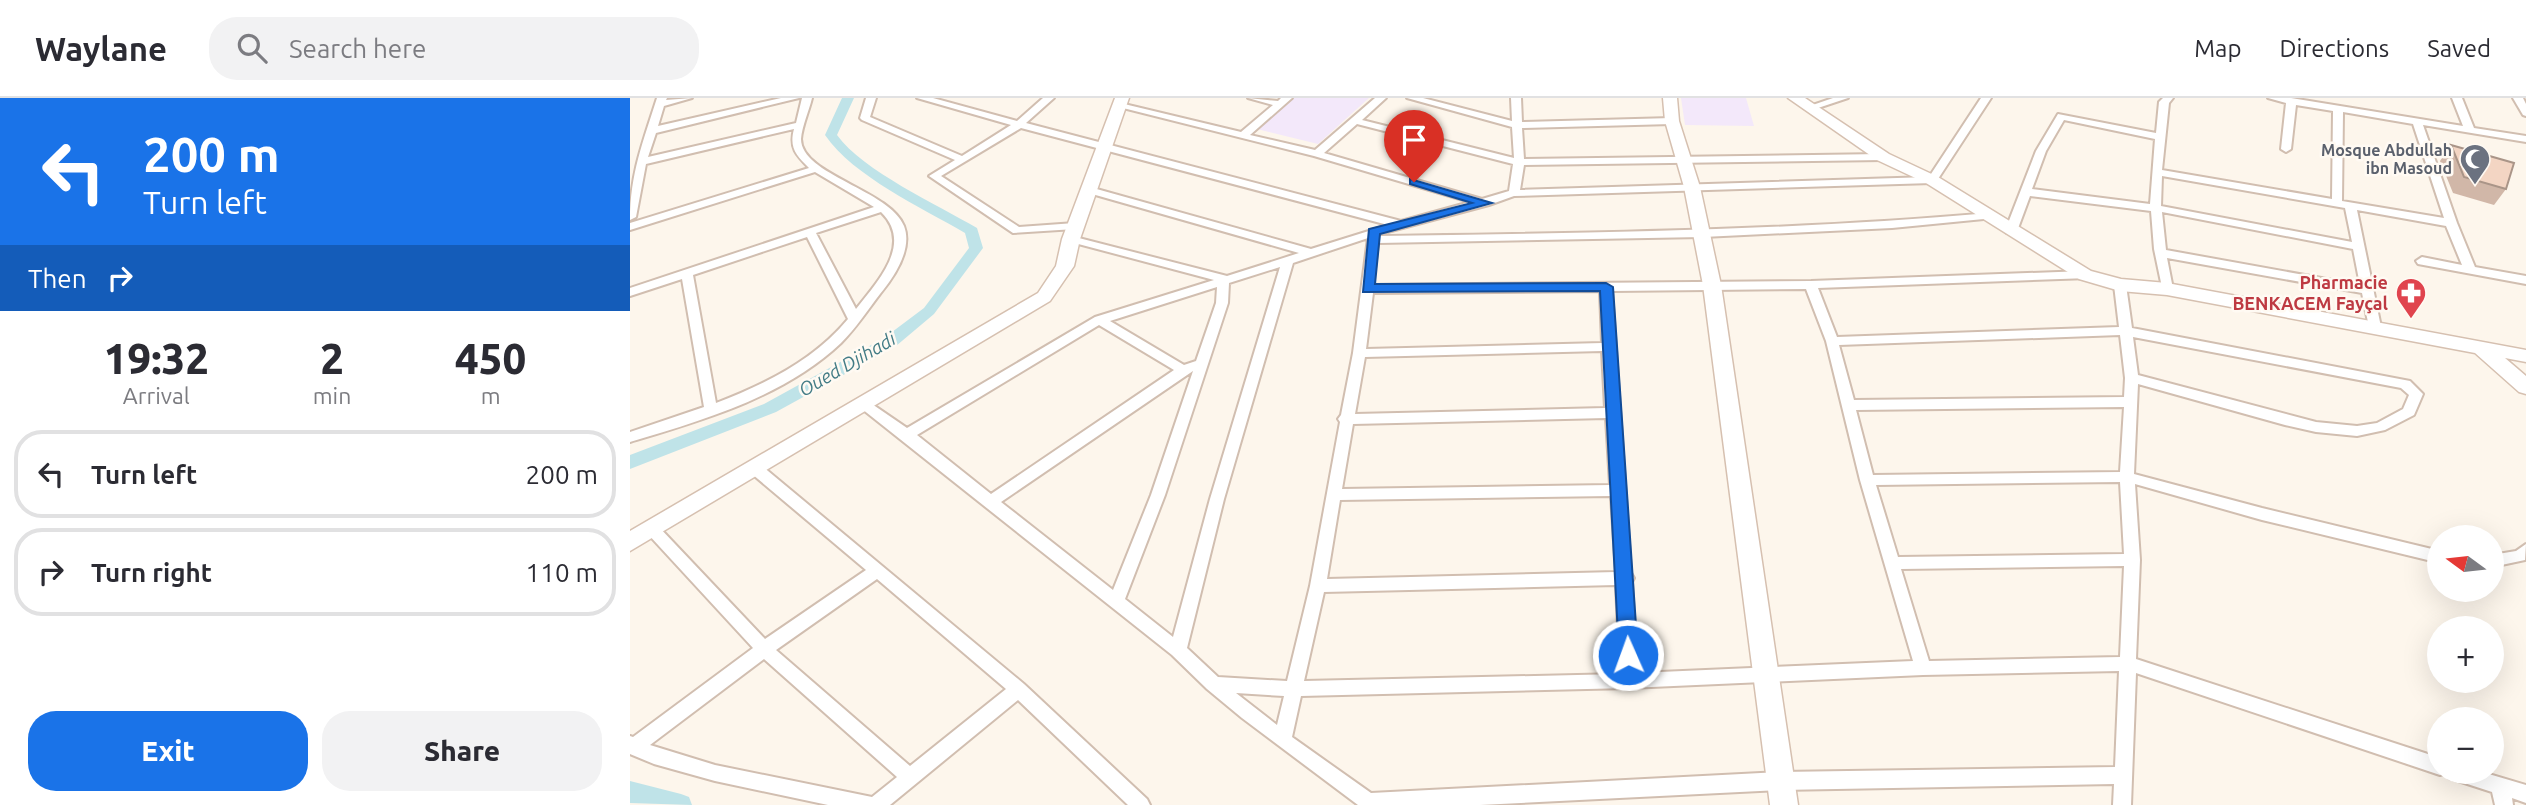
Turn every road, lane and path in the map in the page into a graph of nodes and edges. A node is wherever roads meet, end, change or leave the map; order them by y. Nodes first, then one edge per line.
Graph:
1 (687, 98) edge
2 (794, 98) edge
3 (807, 98) edge
4 (870, 98) edge
5 (922, 98) edge
6 (1049, 98) edge
7 (1253, 98) edge
8 (1381, 98) edge
9 (1412, 98) edge
10 (1516, 98) edge
11 (1670, 98) edge
12 (1843, 98) edge
13 (1986, 98) edge
14 (2168, 98) edge
15 (2273, 98) edge
16 (2457, 98) edge
17 (2518, 98) edge
18 (661, 101) edge
19 (1283, 101) edge
20 (1121, 102) edge
21 (2291, 102) junction
22 (1802, 103) edge
23 (2338, 109) junction
24 (2526, 113) edge
25 (1355, 121) junction
26 (1672, 121) junction
27 (2417, 122) junction
28 (799, 125) junction
29 (1018, 125) junction
30 (1516, 125) junction
31 (654, 130) junction
32 (2470, 130) junction
33 (1244, 135) junction
34 (2162, 137) junction
35 (2526, 139) edge
36 (1106, 147) junction
37 (2286, 149) dead end
38 (1317, 154) junction
39 (1883, 157) junction
40 (963, 160) junction
41 (1684, 160) junction
42 (641, 162) junction
43 (1519, 162) junction
44 (815, 169) junction
45 (2157, 172) junction
46 (1931, 180) junction
47 (1692, 187) junction
48 (1089, 190) junction
49 (2027, 192) junction
50 (1514, 193) junction
51 (1486, 203) junction
52 (2344, 204) junction
53 (881, 208) junction
54 (2156, 208) junction
55 (1990, 216) junction
56 (630, 217) edge
57 (2451, 223) junction
58 (1404, 225) junction
59 (630, 227) edge
60 (2011, 231) junction
61 (810, 232) junction
62 (1073, 232) junction
63 (1703, 233) junction
64 (1374, 236) junction
65 (2359, 247) junction
66 (1313, 253) junction
67 (2161, 253) junction
68 (1288, 261) junction
69 (2422, 261) dead end
70 (2470, 270) junction
71 (687, 273) junction
72 (2085, 275) junction
73 (1223, 279) junction
74 (2526, 280) edge
75 (1712, 285) junction
76 (1811, 285) junction
77 (2120, 285) junction
78 (1606, 287) junction
79 (1367, 289) junction
80 (2167, 289) junction
81 (2368, 290) junction
82 (630, 292) edge
83 (855, 320) junction
84 (1099, 320) junction
85 (2375, 327) junction
86 (2124, 331) junction
87 (1832, 341) junction
88 (1608, 347) junction
89 (2483, 350) junction
90 (1359, 353) junction
91 (2526, 356) edge
92 (1200, 364) junction
93 (1183, 370) junction
94 (2132, 378) junction
95 (2526, 387) edge
96 (2131, 402) junction
97 (864, 405) junction
98 (1847, 405) junction
99 (711, 410) junction
100 (1614, 413) junction
101 (1345, 419) junction
102 (908, 435) junction
103 (630, 437) edge
104 (757, 470) junction
105 (2127, 477) junction
106 (1867, 480) junction
107 (1619, 490) junction
108 (1333, 495) junction
109 (990, 502) junction
110 (652, 529) junction
111 (630, 542) edge
112 (2526, 550) edge
113 (2427, 553) edge
114 (2504, 559) edge
115 (2132, 560) junction
116 (1892, 563) junction
117 (877, 571) junction
118 (1626, 578) junction
119 (1318, 586) junction
120 (1116, 603) junction
121 (764, 649) junction
122 (1178, 650) junction
123 (2129, 664) junction
124 (1923, 668) junction
125 (1765, 676) junction
126 (1629, 681) junction
127 (1213, 684) junction
128 (1018, 689) junction
129 (1296, 689) junction
130 (1282, 740) junction
131 (632, 745) edge
132 (2427, 762) edge
133 (2123, 775) junction
134 (910, 777) junction
135 (1780, 781) junction
136 (2478, 784) edge
137 (2526, 794) edge
138 (2502, 796) edge
139 (1371, 804) edge
140 (873, 805) edge
141 (1141, 805) edge
142 (1784, 805) edge
143 (2122, 805) edge

1 - 18 street
2 - 31 street
3 - 28 street
4 - 40 street
5 - 29 street
6 - 29 street
7 - 19 street
8 - 25 street
9 - 30 street
10 - 30 street
11 - 26 street
12 - 22 street
13 - 46 street
14 - 34 street
15 - 21 street
16 - 32 street
17 - 24 street
18 - 31 street
19 - 33 street
20 - 33 street
20 - 36 street
21 - 23 street
21 - 37 street
22 - 39 street
23 - 27 street
23 - 52 street
25 - 38 street
25 - 43 street
26 - 30 street
26 - 41 street
27 - 32 street
27 - 57 street
28 - 42 street
28 - 44 street
29 - 36 street
29 - 40 street
30 - 43 street
31 - 42 street
32 - 35 street
33 - 38 street
34 - 45 street
34 - 49 street
36 - 48 street
36 - 58 street
38 - 51 street
39 - 41 street
39 - 46 street
40 - 62 street
41 - 43 street
41 - 47 street
42 - 56 street
43 - 50 street
44 - 53 street
44 - 59 street
45 - 52 street
45 - 54 street
46 - 47 street
46 - 55 street
47 - 50 street
47 - 63 street
48 - 62 street
48 - 66 street
49 - 54 street
49 - 60 street
50 - 51 street
51 - 58 street
52 - 57 street
52 - 65 street
53 - 61 street
53 - 83 street
54 - 65 street
54 - 67 street
55 - 60 street
55 - 63 street
57 - 70 street
58 - 64 street
60 - 72 street
61 - 71 street
61 - 83 street
62 - 73 street
62 - 97 street
63 - 64 street
63 - 75 street
64 - 66 street
64 - 79 street
65 - 81 street
66 - 68 street
67 - 80 street
67 - 81 street
68 - 73 street
68 - 122 street
69 - 70 street
70 - 74 street
71 - 82 street
71 - 99 street
72 - 76 street
72 - 77 street
73 - 84 street
73 - 92 street
75 - 76 street
75 - 78 street
75 - 125 street
76 - 87 street
77 - 80 street
77 - 86 street
78 - 79 street
78 - 88 street
79 - 90 street
80 - 85 street
81 - 85 street
83 - 99 street
84 - 93 street
84 - 102 street
85 - 89 street
86 - 87 street
86 - 94 street
86 - 94 street
87 - 98 street
88 - 90 street
88 - 100 street
89 - 91 street
89 - 95 street
90 - 101 street
92 - 93 street
92 - 120 street
93 - 109 street
94 - 96 street
96 - 98 street
96 - 105 street
97 - 102 street
97 - 104 street
98 - 106 street
99 - 103 street
100 - 101 street
100 - 107 street
101 - 108 street
102 - 109 street
104 - 110 street
104 - 117 street
105 - 106 street
105 - 113 street
105 - 115 street
106 - 116 street
107 - 108 street
107 - 118 street
108 - 119 street
109 - 120 street
110 - 111 street
110 - 121 street
112 - 114 street
115 - 116 street
115 - 123 street
116 - 124 street
117 - 121 street
117 - 128 street
118 - 119 street
118 - 126 street
119 - 129 street
120 - 122 street
121 - 131 street
121 - 134 street
122 - 127 street
123 - 124 street
123 - 132 street
123 - 133 street
124 - 125 street
125 - 126 street
125 - 135 street
126 - 129 street
127 - 129 street
127 - 130 street
128 - 134 street
128 - 141 street
129 - 130 street
130 - 139 street
131 - 140 street
133 - 135 street
133 - 143 street
134 - 140 street
135 - 139 street
135 - 142 street
136 - 138 street
137 - 138 street

